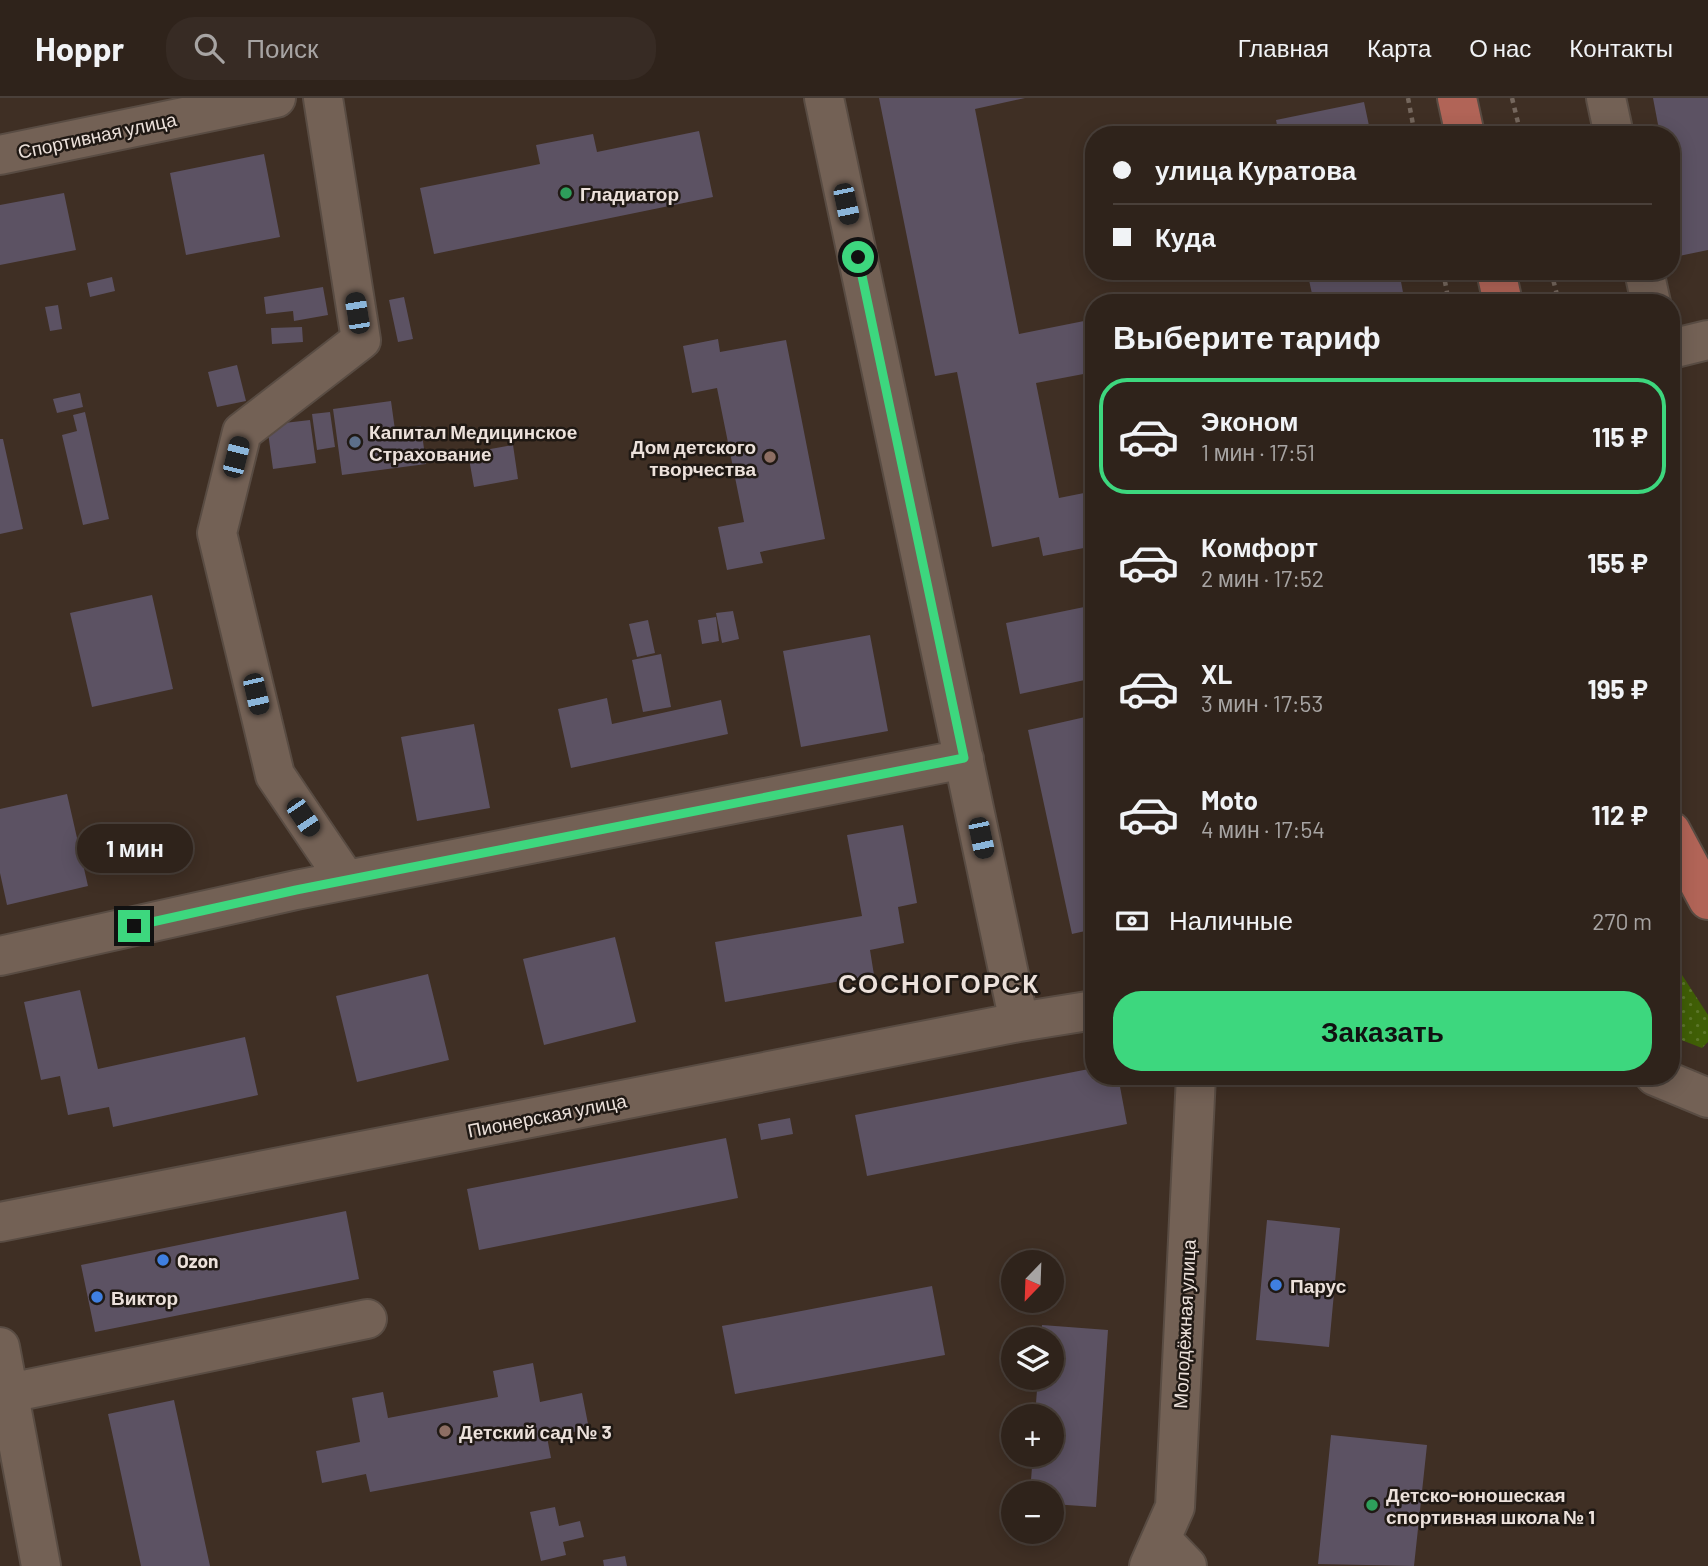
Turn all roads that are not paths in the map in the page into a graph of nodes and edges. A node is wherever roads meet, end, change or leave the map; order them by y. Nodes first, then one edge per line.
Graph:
1 (276, 98) edge
2 (323, 98) edge
3 (824, 98) edge
4 (1457, 98) edge
5 (1606, 98) edge
6 (1463, 126) edge
7 (1612, 126) edge
8 (0, 155) edge
9 (1708, 340) edge
10 (1680, 347) edge
11 (964, 758) junction
12 (1680, 848) edge
13 (345, 880) junction
14 (1708, 900) edge
15 (0, 956) edge
16 (1085, 1011) edge
17 (1019, 1022) junction
18 (1196, 1085) edge
19 (1677, 1085) edge
20 (1708, 1098) edge
21 (0, 1223) edge
22 (367, 1319) dead end
23 (0, 1347) edge
24 (4, 1394) edge
25 (1155, 1553) edge
26 (41, 1566) edge
27 (1188, 1566) edge

1 - 8 street, Спортивная улица
2 - 13 street
3 - 11 street
4 - 6 main road
5 - 7 street
9 - 10 street
11 - 13 street
11 - 17 street
12 - 14 main road
13 - 15 street
16 - 17 street, Пионерская улица
17 - 21 street, Пионерская улица
18 - 25 street, Молодёжная улица
19 - 20 street
22 - 24 street
23 - 24 street
24 - 26 street
25 - 27 street

